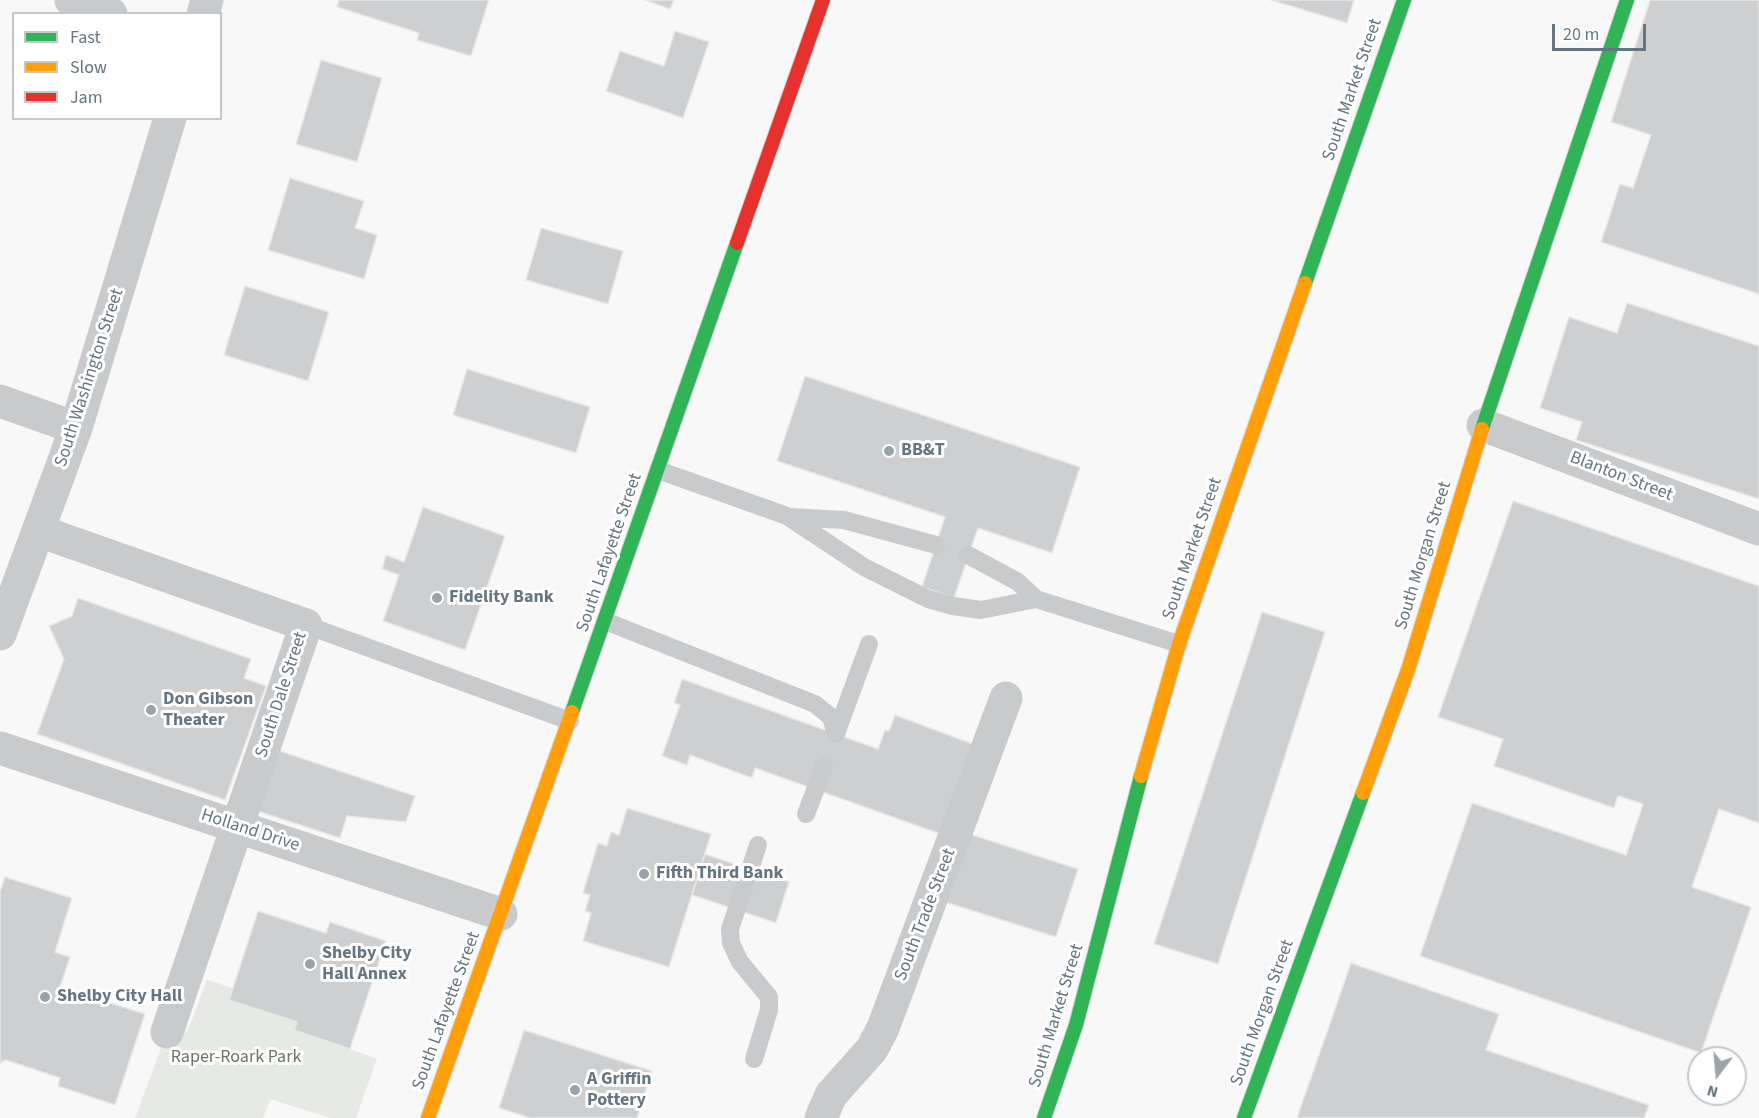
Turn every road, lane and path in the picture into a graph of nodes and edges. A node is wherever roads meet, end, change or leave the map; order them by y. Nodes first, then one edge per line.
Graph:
1 (71, 0) edge
2 (823, 0) edge
3 (1404, 0) edge
4 (1627, 0) edge
5 (105, 12) edge
6 (169, 120) edge
7 (0, 401) edge
8 (1483, 425) junction
9 (76, 428) junction
10 (658, 470) junction
11 (787, 516) junction
12 (1759, 529) edge
13 (39, 531) junction
14 (936, 545) dead end
15 (968, 555) dead end
16 (1036, 599) junction
17 (606, 621) junction
18 (306, 625) junction
19 (0, 634) edge
20 (869, 644) dead end
21 (1179, 644) junction
22 (1006, 698) dead end
23 (570, 721) junction
24 (0, 748) edge
25 (824, 767) dead end
26 (806, 814) dead end
27 (237, 827) junction
28 (758, 845) dead end
29 (501, 914) junction
30 (167, 1032) dead end
31 (754, 1059) dead end
32 (429, 1118) edge
33 (821, 1118) edge
34 (1044, 1118) edge
35 (1244, 1118) edge

1 - 5 street
2 - 10 street, South Lafayette Street
3 - 21 street, South Market Street
4 - 8 street, South Morgan Street
6 - 9 street, South Washington Street
7 - 9 street
8 - 12 street, Blanton Street
8 - 35 street, South Morgan Street
9 - 13 street, South Washington Street
10 - 11 lane
10 - 17 street, South Lafayette Street
11 - 14 lane
11 - 16 lane
13 - 18 street, South Dale Street
13 - 19 street, South Washington Street
15 - 16 lane
16 - 21 lane
17 - 20 lane
17 - 23 street, South Lafayette Street
18 - 23 lane
18 - 27 street, South Dale Street
21 - 34 street, South Market Street
22 - 33 street, South Trade Street
23 - 29 street, South Lafayette Street
24 - 27 street, Holland Drive
25 - 26 lane
27 - 29 street, Holland Drive
27 - 30 street, South Dale Street
28 - 31 lane
29 - 32 street, South Lafayette Street

